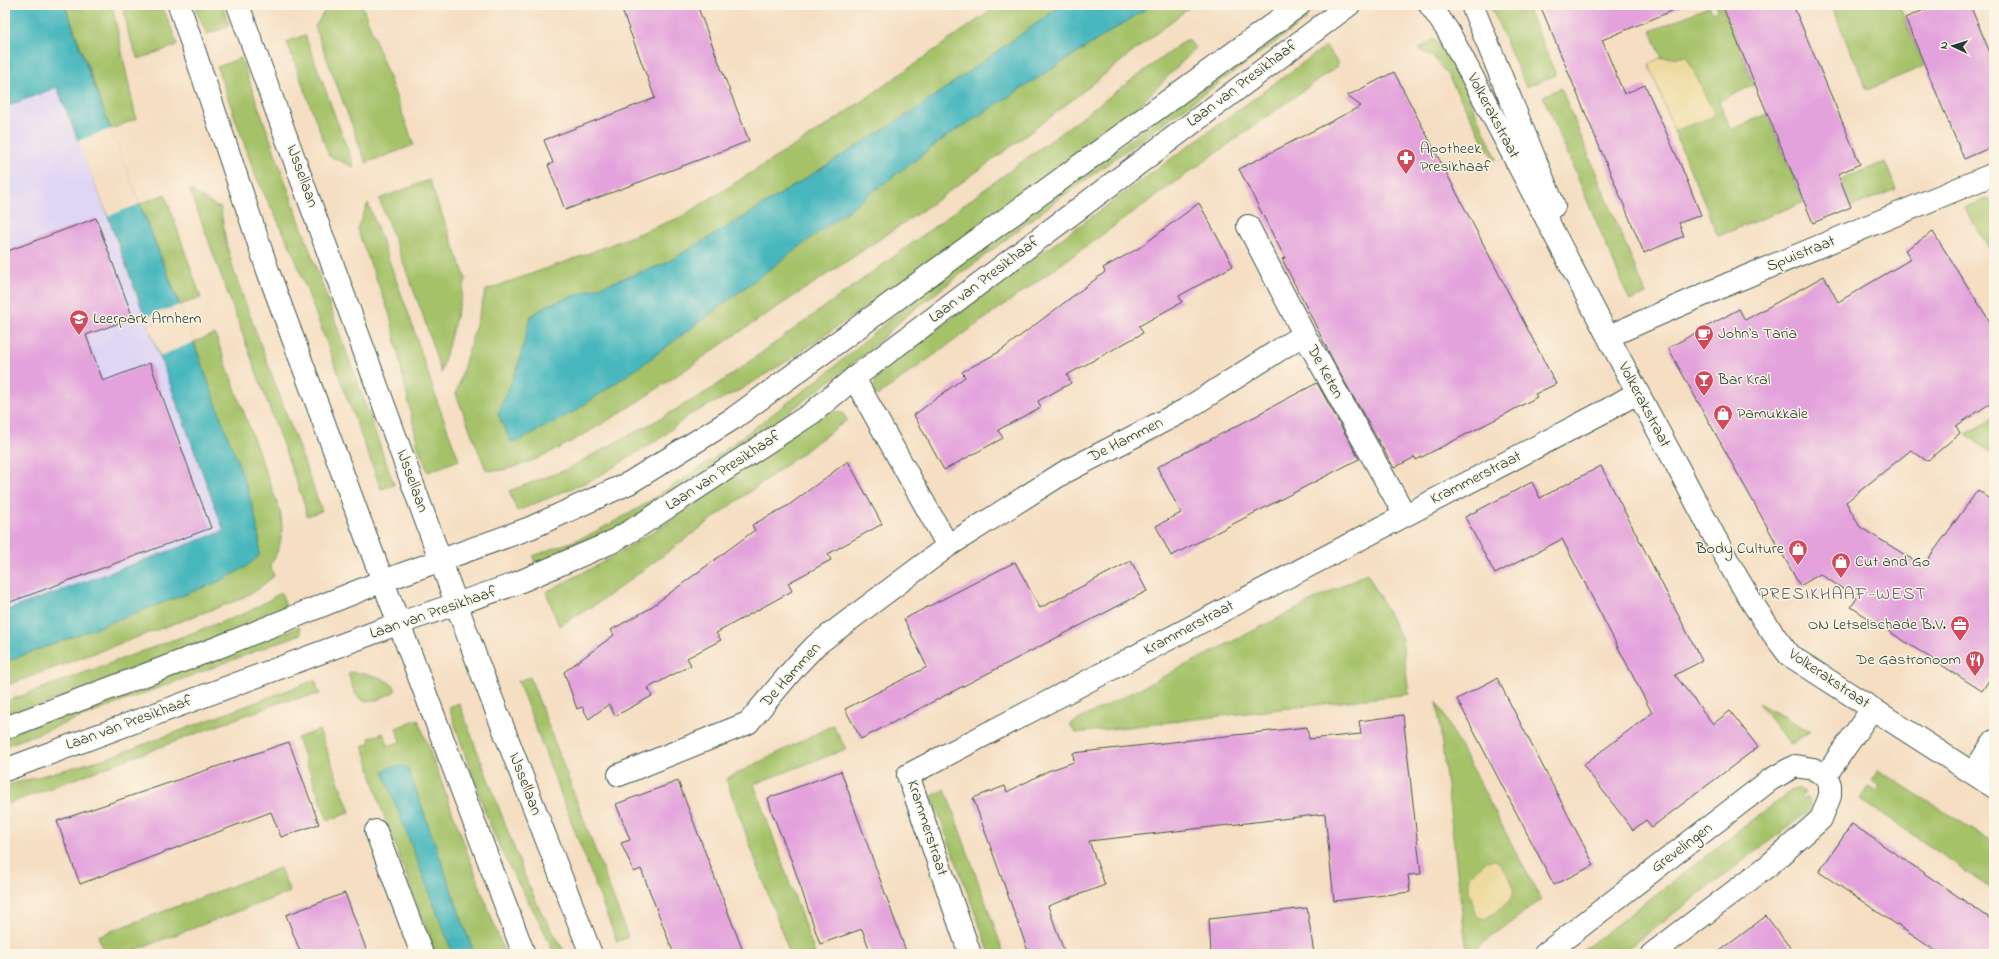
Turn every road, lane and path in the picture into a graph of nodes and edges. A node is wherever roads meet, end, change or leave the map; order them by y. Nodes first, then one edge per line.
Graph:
1 (179, 5) edge
2 (238, 5) edge
3 (1299, 5) edge
4 (1349, 5) edge
5 (1430, 5) edge
6 (1472, 5) edge
7 (1994, 174) edge
8 (1248, 226) dead end
9 (1304, 334) junction
10 (1609, 336) junction
11 (854, 378) junction
12 (1637, 393) junction
13 (1405, 515) junction
14 (948, 546) junction
15 (441, 561) junction
16 (383, 581) junction
17 (457, 603) junction
18 (400, 623) junction
19 (1872, 709) junction
20 (5, 728) edge
21 (1994, 741) edge
22 (5, 770) edge
23 (1973, 773) junction
24 (619, 775) dead end
25 (1826, 775) junction
26 (1994, 787) edge
27 (376, 831) dead end
28 (422, 954) edge
29 (524, 954) edge
30 (591, 954) edge
31 (970, 954) edge
32 (1545, 954) edge
33 (1652, 954) edge

1 - 16 street
2 - 15 street, IJssellaan
3 - 15 street, Laan van Presikhaaf
4 - 11 street, Laan van Presikhaaf
5 - 10 street, Volkerakstraat
6 - 10 street, Volkerakstraat
7 - 10 street, Spuistraat
8 - 9 street, De Keten
9 - 13 street, De Keten
9 - 14 street, De Hammen
10 - 12 street, Volkerakstraat
11 - 14 street
11 - 17 street, Laan van Presikhaaf
12 - 13 street, Krammerstraat
12 - 19 street, Volkerakstraat
13 - 31 street, Krammerstraat
14 - 24 street, De Hammen
15 - 16 street, Laan van Presikhaaf
15 - 17 street, IJssellaan
16 - 18 street
16 - 20 street, Laan van Presikhaaf
17 - 18 street, Laan van Presikhaaf
17 - 30 street, IJssellaan
18 - 22 street, Laan van Presikhaaf
18 - 29 street
19 - 23 street, Volkerakstraat
19 - 25 street
21 - 23 street
23 - 26 street, Volkerakstraat
25 - 32 street, Grevelingen
25 - 33 street
27 - 28 street

